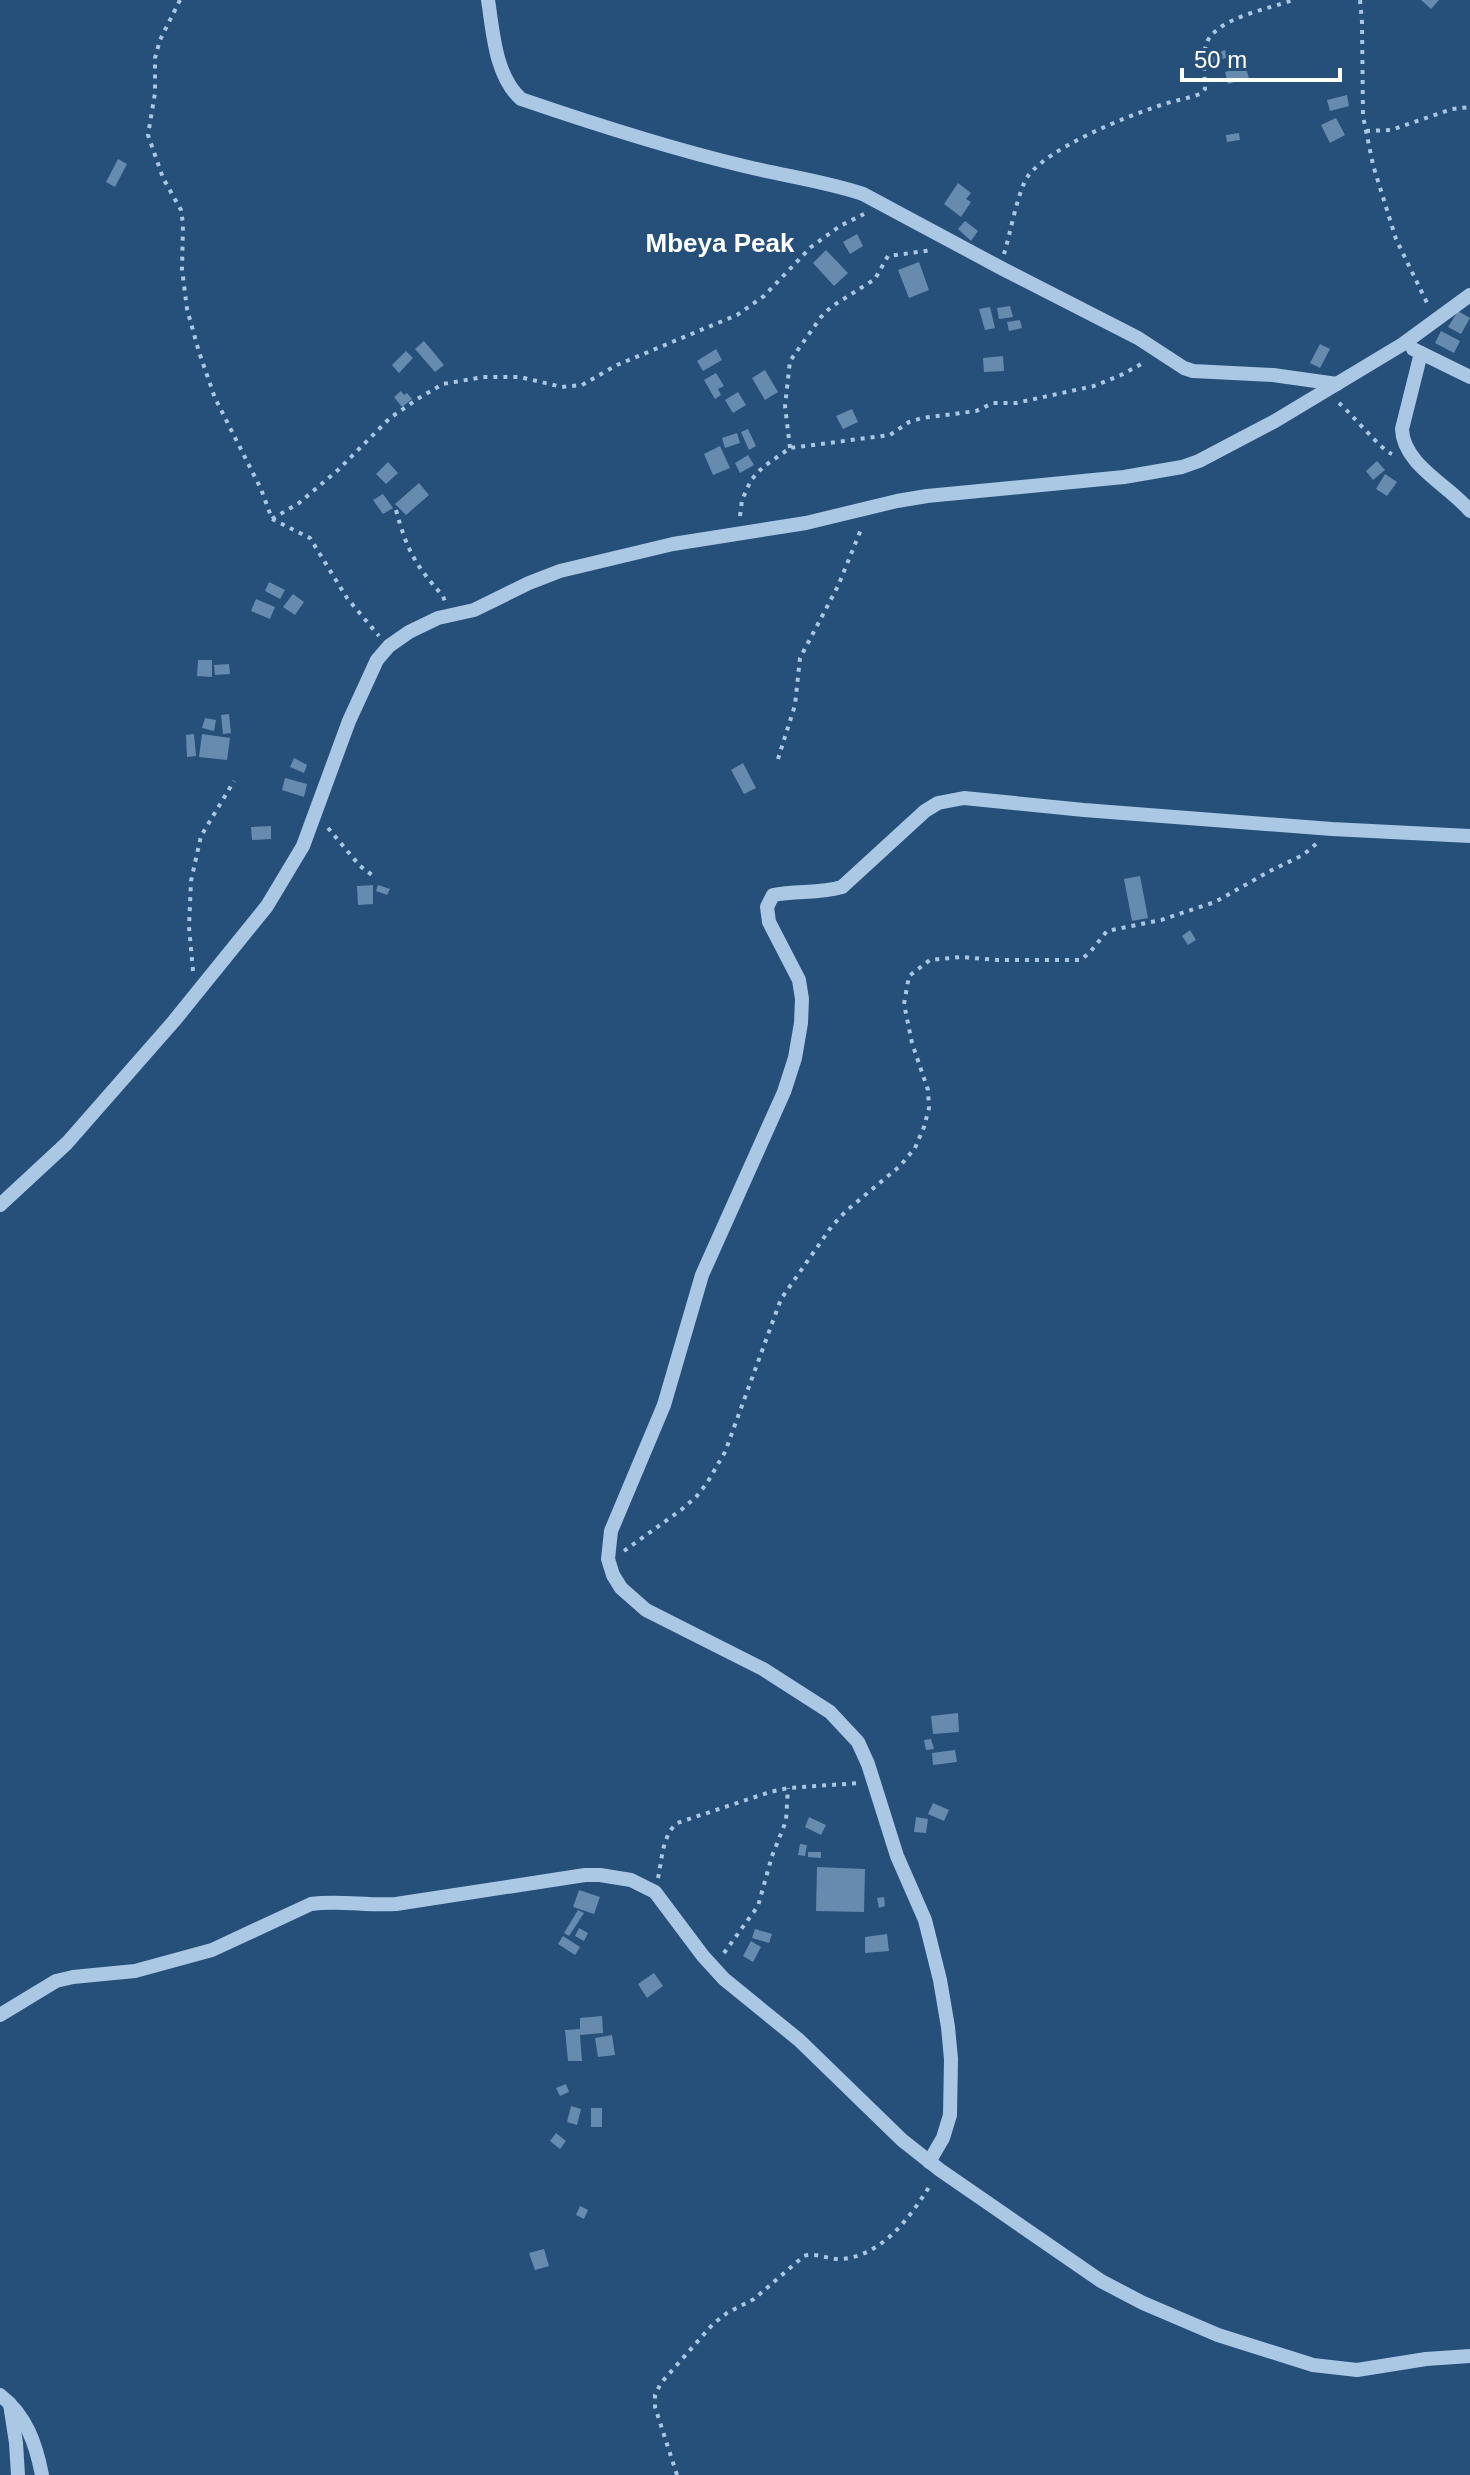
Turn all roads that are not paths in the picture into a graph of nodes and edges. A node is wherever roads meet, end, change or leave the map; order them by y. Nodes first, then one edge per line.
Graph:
1 (488, 0) edge
2 (1470, 295) edge
3 (1403, 344) junction
4 (1421, 353) junction
5 (1470, 377) edge
6 (1337, 384) junction
7 (1470, 511) edge
8 (1470, 836) edge
9 (0, 1205) edge
10 (0, 2015) edge
11 (935, 2166) junction
12 (1470, 2356) edge
13 (5, 2399) edge
14 (18, 2475) edge
15 (42, 2475) edge

1 - 6 street
2 - 3 street
3 - 4 street
3 - 6 street
4 - 5 street
4 - 7 street
6 - 9 street
8 - 11 street
10 - 11 street
11 - 12 street
13 - 14 street
13 - 15 street

